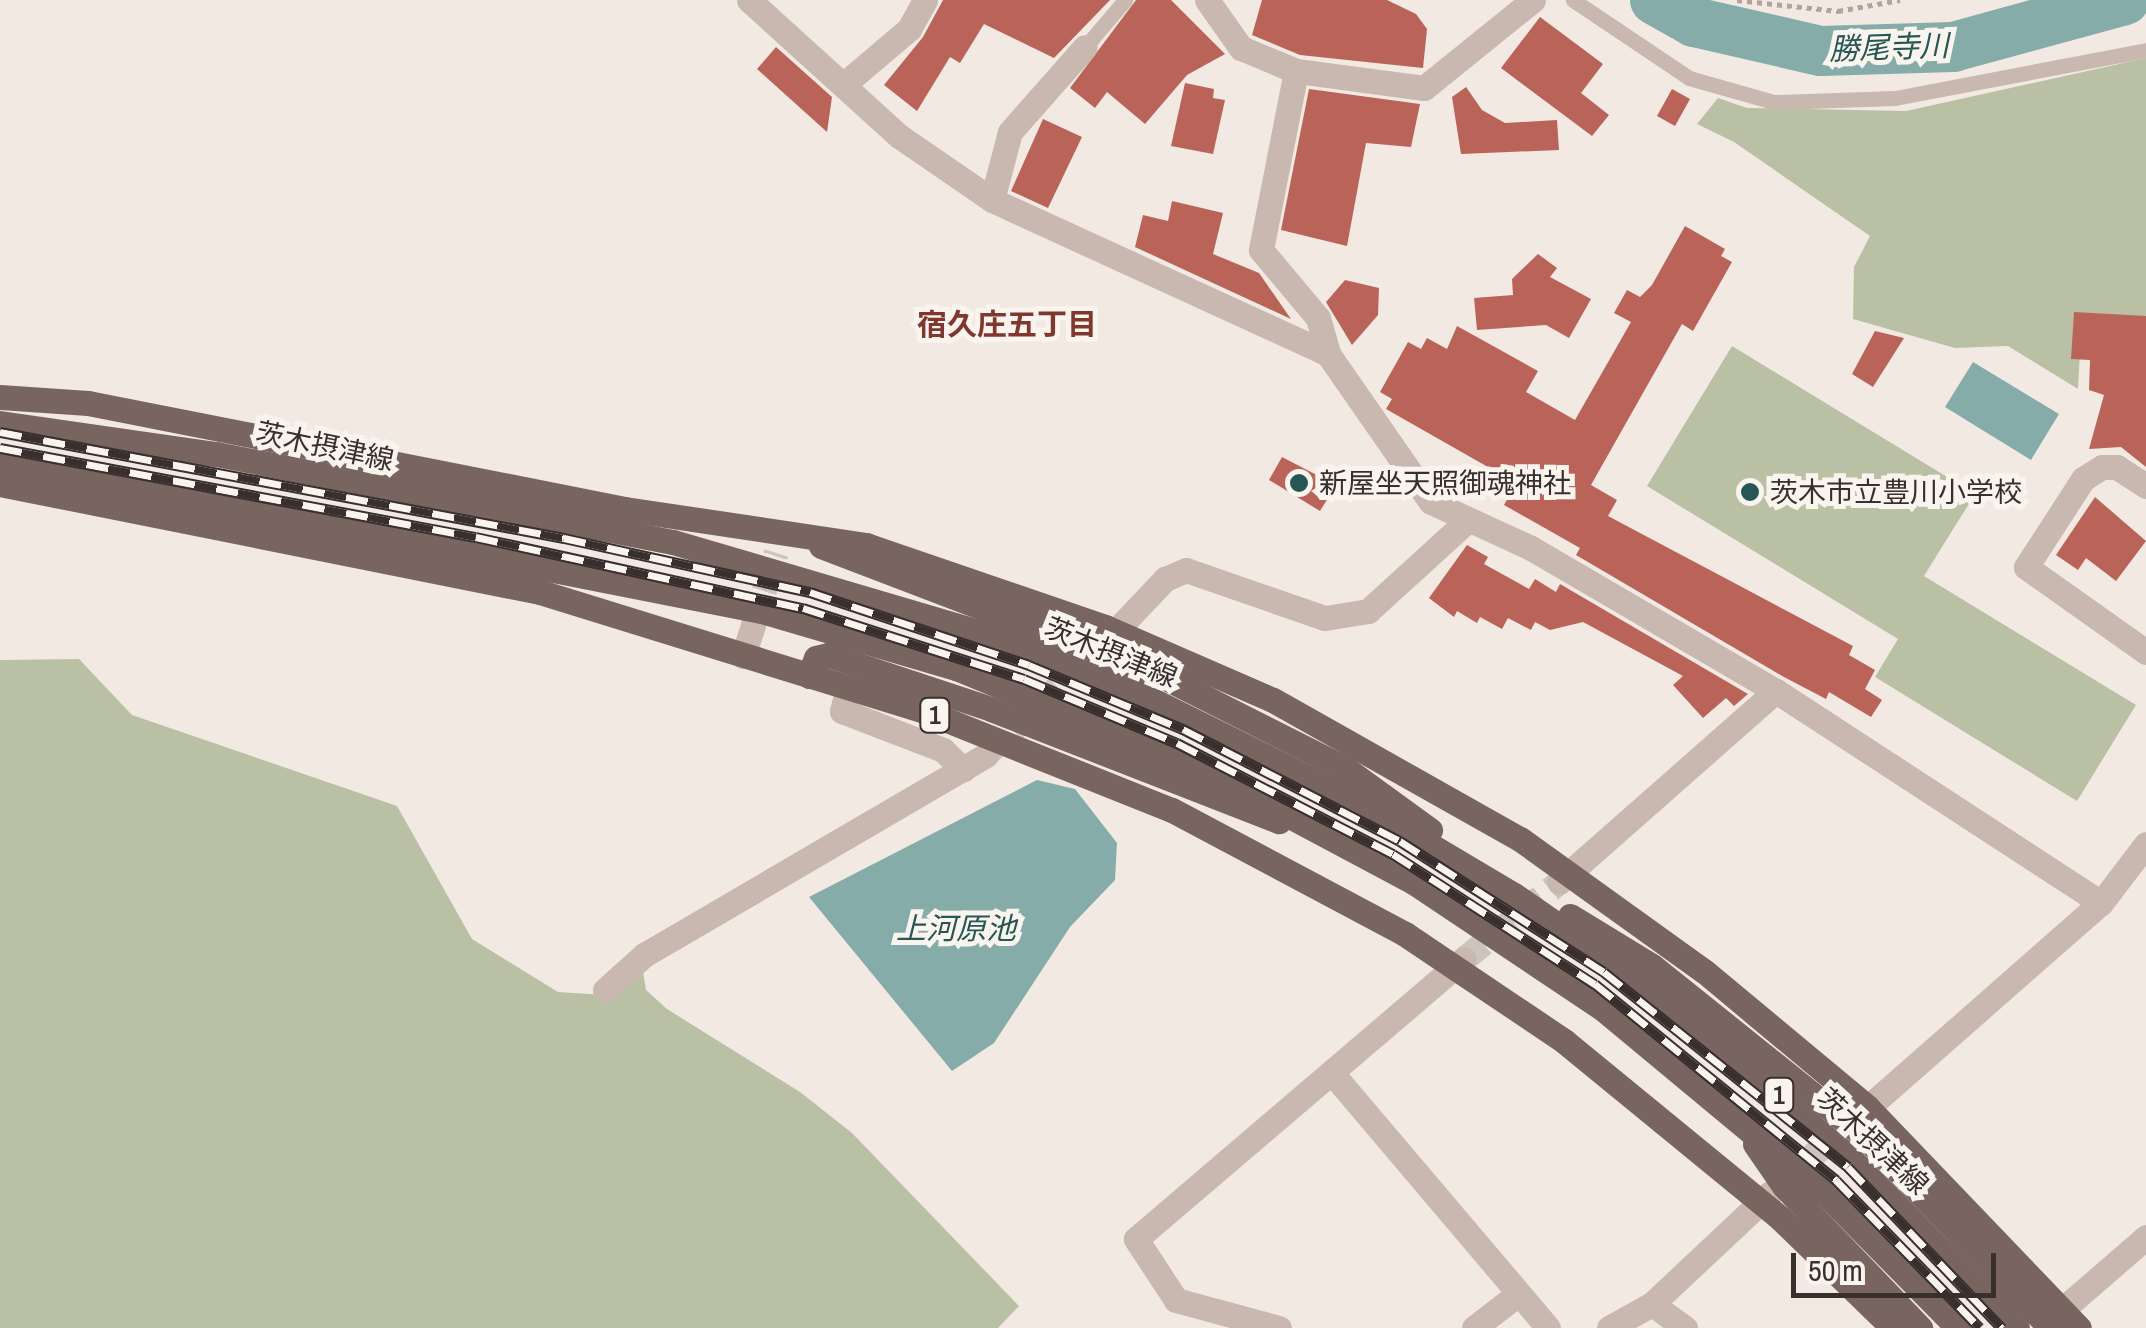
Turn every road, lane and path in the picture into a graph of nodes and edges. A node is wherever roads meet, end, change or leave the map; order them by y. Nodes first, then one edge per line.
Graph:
1 (749, 0) edge
2 (925, 0) edge
3 (1125, 0) edge
4 (1208, 0) edge
5 (1533, 0) edge
6 (1573, 0) edge
7 (1737, 0) edge
8 (1900, 0) edge
9 (1085, 47) joint
10 (2146, 50) edge
11 (1296, 71) junction
12 (843, 85) junction
13 (992, 200) junction
14 (1328, 354) junction
15 (0, 396) edge
16 (0, 411) edge
17 (0, 422) edge
18 (79, 432) junction
19 (0, 461) edge
20 (0, 484) edge
21 (2146, 486) edge
22 (1467, 521) junction
23 (788, 540) junction
24 (753, 626) tunnel mouth
25 (1113, 635) junction
26 (2146, 652) edge
27 (743, 656) junction
28 (809, 676) junction
29 (848, 687) junction
30 (1776, 691) junction
31 (986, 755) tunnel mouth
32 (963, 768) junction
33 (1328, 834) junction
34 (2146, 844) edge
35 (1460, 861) junction
36 (1564, 877) junction
37 (1514, 895) junction
38 (2101, 904) junction
39 (1460, 963) junction
40 (605, 990) dead end
41 (1332, 1073) junction
42 (1732, 1112) junction
43 (1862, 1112) junction
44 (1765, 1198) junction
45 (2146, 1238) edge
46 (1518, 1294) junction
47 (1652, 1304) junction
48 (2064, 1322) edge
49 (1279, 1328) edge
50 (1474, 1328) edge
51 (1548, 1328) edge
52 (1610, 1328) edge
53 (1684, 1328) edge
54 (1893, 1328) edge
55 (1920, 1328) edge
56 (1958, 1328) edge
57 (2017, 1328) edge

1 - 12 street
2 - 12 street
3 - 9 lane
4 - 11 street
5 - 11 street
6 - 10 lane
7 - 8 path
9 - 13 street
11 - 14 street
12 - 13 street
13 - 14 street
14 - 22 street
15 - 23 main road, 1
16 - 18 main road, 1
17 - 18 main road, 茨木摂津線 / 1
18 - 35 main road, 茨木摂津線 / 1
19 - 33 main road, 1
20 - 27 main road, 1
21 - 26 street
22 - 25 street
22 - 30 street
23 - 25 main road, 1
23 - 35 main road, 1
24 - 27 street
25 - 36 main road, 1
27 - 28 main road, 1
28 - 29 main road, 1
28 - 33 main road, 1
29 - 32 street
29 - 39 main road, 1
30 - 36 street
30 - 38 street
31 - 32 street
32 - 40 street
33 - 42 main road, 1
34 - 38 street
35 - 37 main road, 茨木摂津線 / 1
36 - 43 main road, 1
37 - 48 main road
37 - 57 main road, 茨木摂津線 / 1
38 - 43 street
39 - 41 street
39 - 44 main road, 1
41 - 46 street
41 - 49 street
42 - 55 main road, 1
42 - 56 main road, 1
43 - 48 main road, 1
44 - 47 street
44 - 54 main road, 1
45 - 48 street
46 - 50 street
46 - 51 street
47 - 52 street
47 - 53 street

